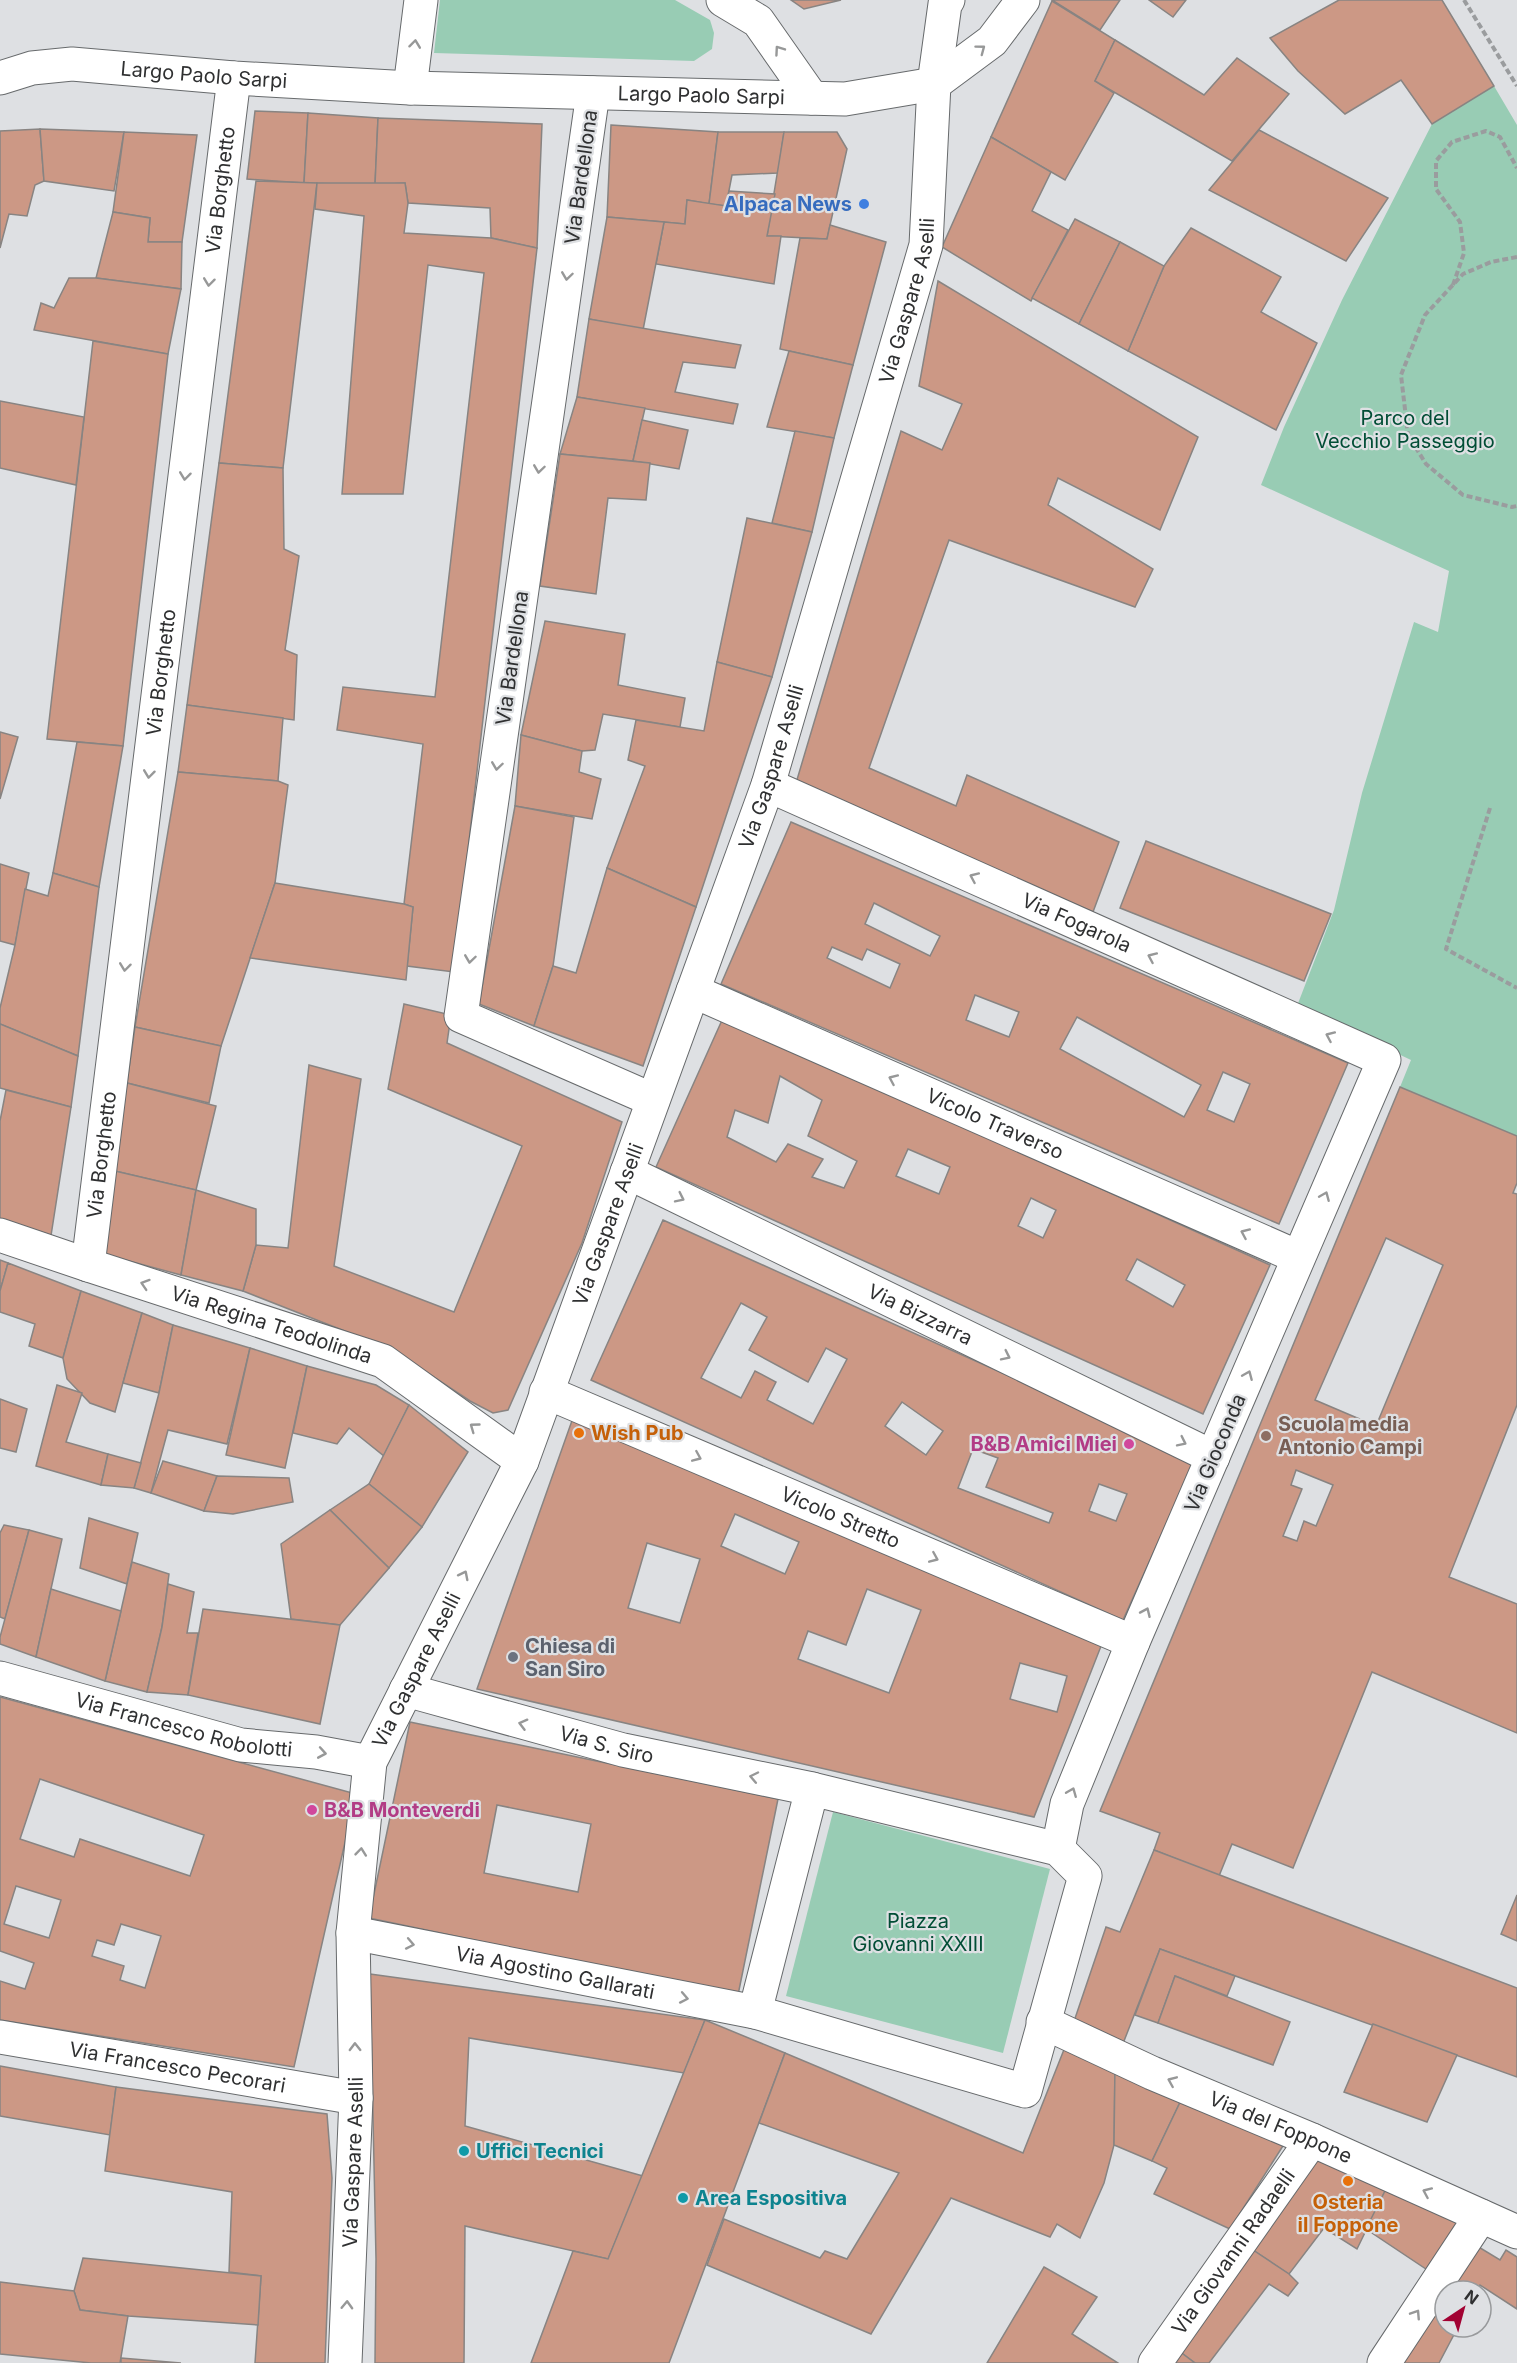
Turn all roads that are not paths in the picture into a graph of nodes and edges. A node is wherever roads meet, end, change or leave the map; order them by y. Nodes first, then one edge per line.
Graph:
1 (421, 0) edge
2 (723, 0) edge
3 (948, 0) edge
4 (1023, 0) edge
5 (0, 78) edge
6 (234, 78) junction
7 (934, 84) junction
8 (410, 88) junction
9 (593, 93) junction
10 (813, 98) junction
11 (768, 785) junction
12 (693, 991) junction
13 (1384, 1060) joint
14 (653, 1100) junction
15 (627, 1172) junction
16 (0, 1235) edge
17 (1298, 1257) junction
18 (88, 1266) junction
19 (546, 1392) junction
20 (1214, 1457) junction
21 (522, 1461) junction
22 (1132, 1642) junction
23 (0, 1678) edge
24 (406, 1690) junction
25 (370, 1762) junction
26 (812, 1789) junction
27 (1058, 1849) junction
28 (353, 1933) junction
29 (755, 2012) junction
30 (1043, 2022) junction
31 (0, 2037) edge
32 (356, 2098) junction
33 (1312, 2140) junction
34 (1481, 2216) junction
35 (1517, 2232) edge
36 (345, 2363) edge
37 (1155, 2363) edge
38 (1384, 2363) edge

8 -> 1 street
10 -> 2 street, Largo Paolo Sarpi
3 - 7 street, Via Gaspare Aselli
7 -> 4 street
5 - 6 street, Largo Paolo Sarpi
6 - 8 street, Largo Paolo Sarpi
6 -> 18 street, Via Borghetto
7 - 10 street, Largo Paolo Sarpi
7 - 11 street, Via Gaspare Aselli
8 - 9 street, Largo Paolo Sarpi
9 - 10 street, Largo Paolo Sarpi
9 -> 14 street, Via Bardellona
11 - 12 street, Via Gaspare Aselli
13 -> 11 street, Via Fogarola
12 - 14 street, Via Gaspare Aselli
17 -> 12 street, Vicolo Traverso
17 -> 13 street, Via Gioconda
14 - 15 street, Via Gaspare Aselli
15 - 19 street, Via Gaspare Aselli
15 -> 20 street, Via Bizzarra
16 - 18 street, Via Regina Teodolinda
20 -> 17 street, Via Gioconda
21 -> 18 street, Via Regina Teodolinda
19 - 21 street, Via Gaspare Aselli
19 -> 22 street, Vicolo Stretto
22 -> 20 street, Via Gioconda
24 -> 21 street, Via Gaspare Aselli
27 -> 22 street, Via Gioconda
23 -> 25 street, Via Francesco Robolotti
24 - 25 street, Via Gaspare Aselli
26 -> 24 street, Via S. Siro
28 -> 25 street, Via Gaspare Aselli
26 - 27 street
26 - 29 street
27 - 30 street
28 -> 29 street, Via Agostino Gallarati
32 -> 28 street, Via Gaspare Aselli
29 - 30 street
33 -> 30 street, Via del Foppone
31 - 32 street, Via Francesco Pecorari
36 -> 32 street, Via Gaspare Aselli
34 -> 33 street, Via del Foppone
33 - 37 street, Via Giovanni Radaelli
34 - 35 street, Via del Foppone
38 -> 34 street

